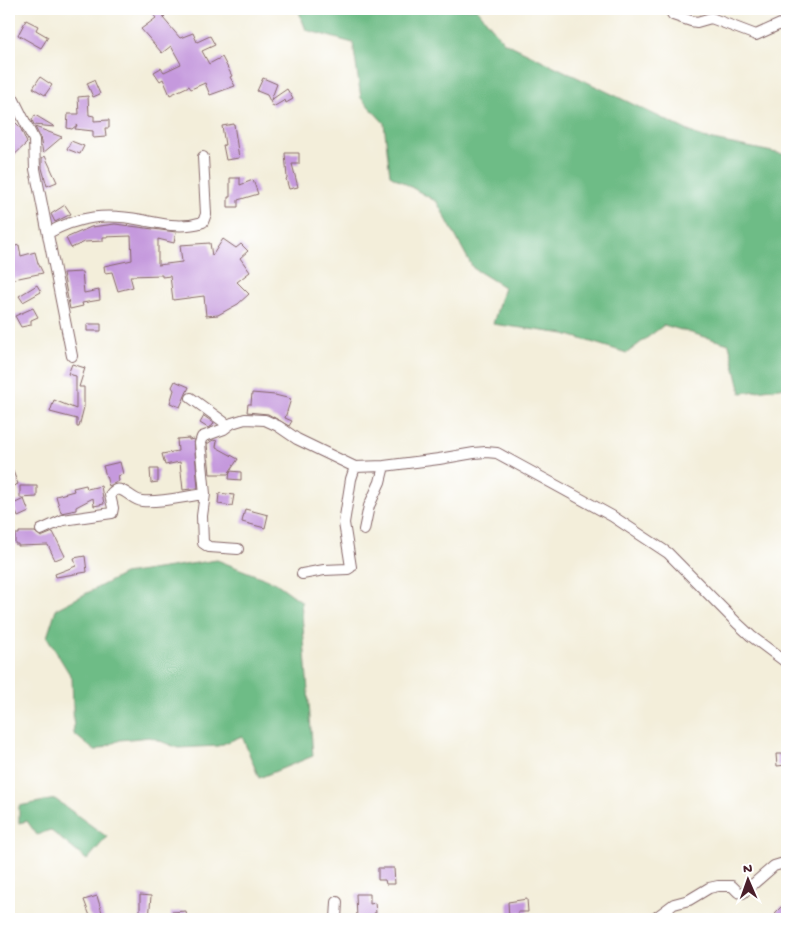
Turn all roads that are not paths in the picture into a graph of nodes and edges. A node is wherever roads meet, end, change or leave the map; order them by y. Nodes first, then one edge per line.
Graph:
1 (669, 9) edge
2 (787, 21) edge
3 (9, 96) edge
4 (204, 157) dead end
5 (48, 233) junction
6 (72, 356) dead end
7 (191, 398) dead end
8 (228, 426) junction
9 (384, 466) junction
10 (355, 467) junction
11 (205, 494) junction
12 (40, 530) dead end
13 (364, 530) dead end
14 (238, 550) dead end
15 (302, 574) dead end
16 (787, 663) edge
17 (787, 862) edge
18 (337, 902) dead end
19 (336, 919) edge
20 (654, 919) edge

1 - 2 street
3 - 5 street
4 - 5 street
5 - 6 street
7 - 8 street
8 - 10 street
8 - 11 street
9 - 10 street
9 - 13 street
9 - 16 street
10 - 15 street
11 - 12 street
11 - 14 street
17 - 20 street
18 - 19 street

